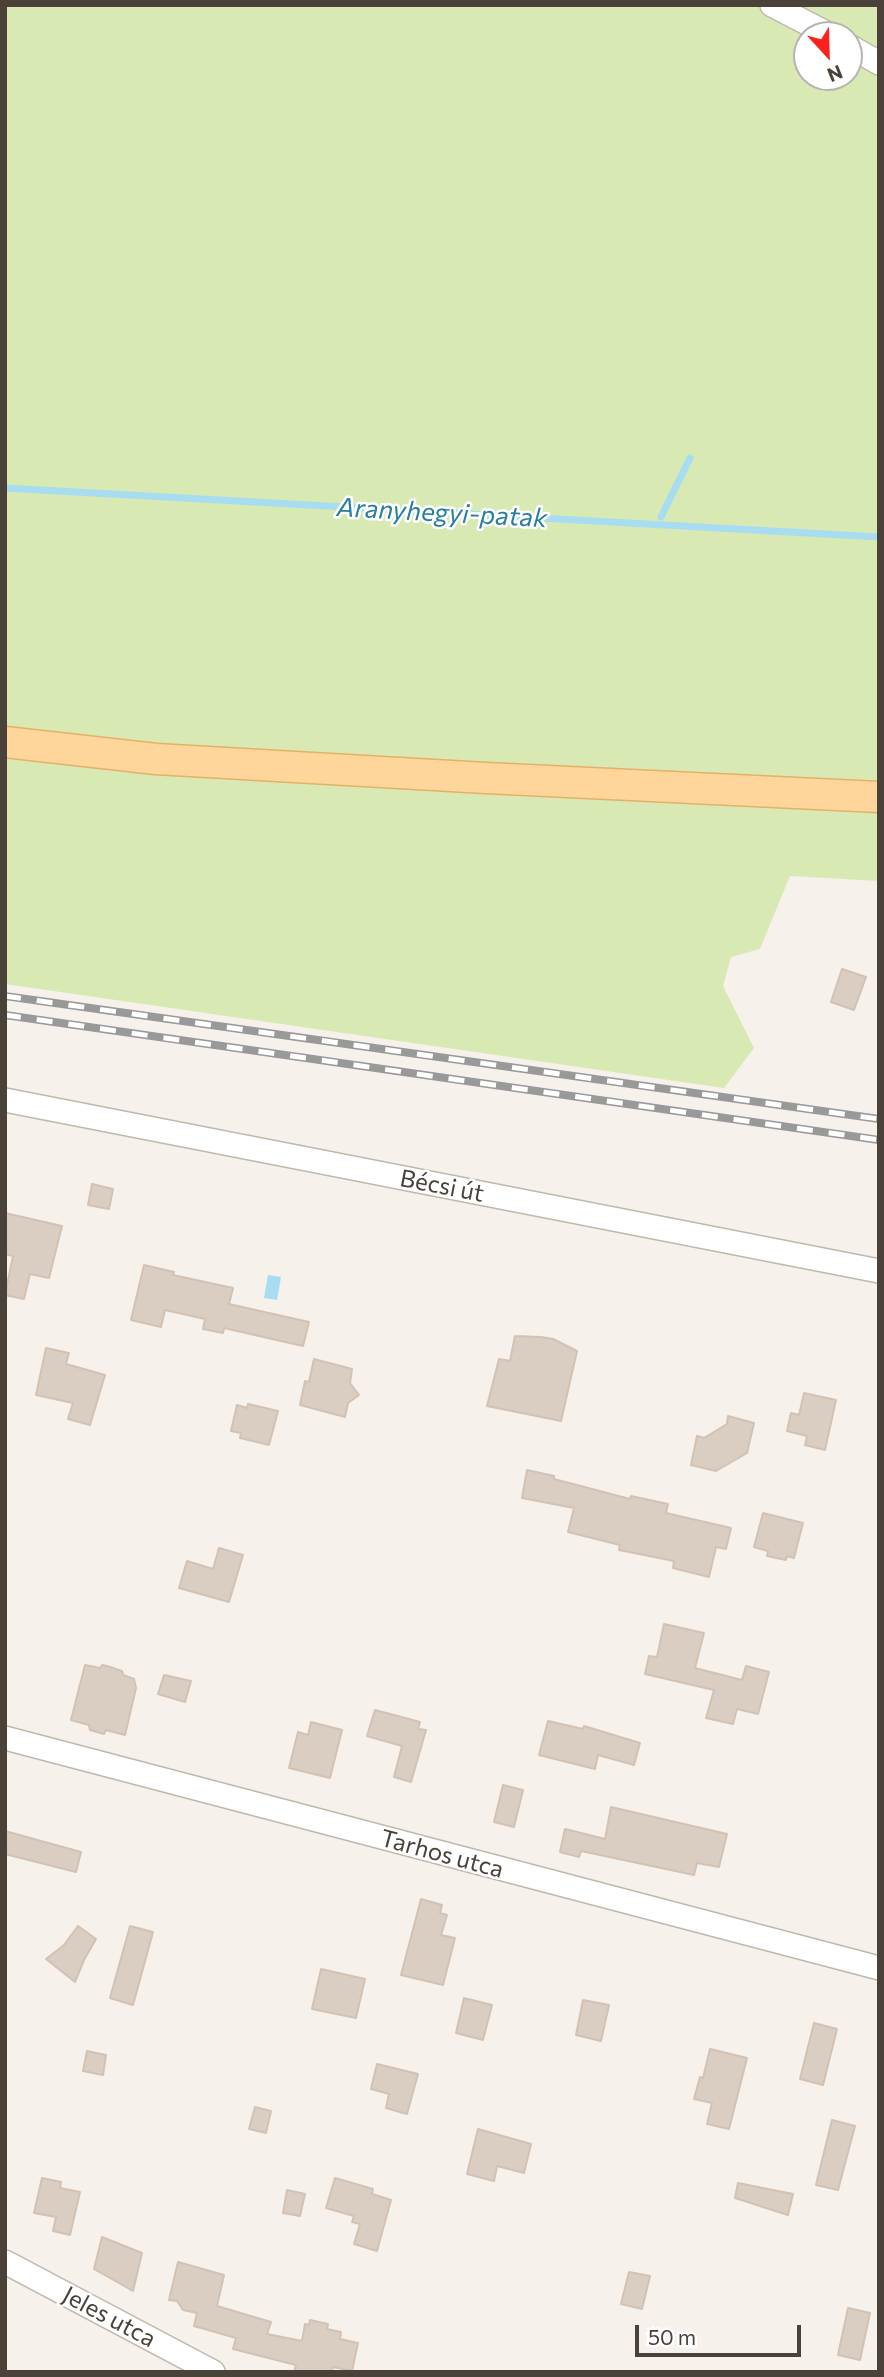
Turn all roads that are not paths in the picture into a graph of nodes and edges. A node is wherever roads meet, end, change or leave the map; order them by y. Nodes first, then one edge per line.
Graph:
1 (772, 5) edge
2 (803, 21) edge
3 (863, 54) edge
4 (879, 63) edge
5 (5, 742) edge
6 (879, 797) edge
7 (5, 1100) edge
8 (879, 1271) edge
9 (5, 1738) edge
10 (879, 1968) edge
11 (5, 2262) edge
12 (213, 2372) edge

1 - 2 street
3 - 4 street
5 - 6 main road
7 - 8 street, Bécsi út
9 - 10 street, Tarhos utca
11 - 12 street, Jeles utca

